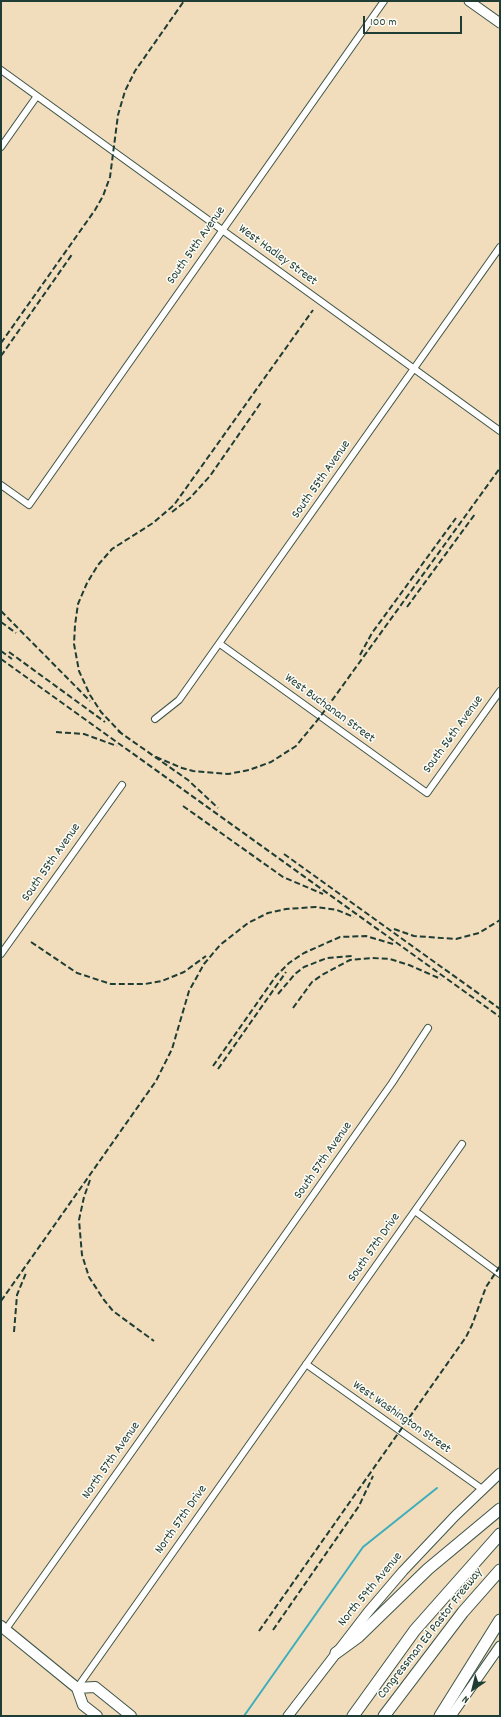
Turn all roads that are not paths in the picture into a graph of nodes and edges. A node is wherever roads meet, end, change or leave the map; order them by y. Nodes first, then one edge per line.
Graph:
1 (384, 1) edge
2 (470, 1) edge
3 (500, 23) edge
4 (1, 70) edge
5 (37, 96) junction
6 (1, 147) edge
7 (222, 230) junction
8 (500, 247) edge
9 (415, 368) junction
10 (500, 431) edge
11 (1, 485) edge
12 (220, 644) junction
13 (500, 691) edge
14 (155, 719) dead end
15 (122, 785) dead end
16 (427, 792) joint
17 (1, 954) edge
18 (428, 1028) dead end
19 (462, 1144) dead end
20 (415, 1211) junction
21 (500, 1274) edge
22 (236, 1305) joint
23 (306, 1364) junction
24 (500, 1473) edge
25 (482, 1489) junction
26 (500, 1509) edge
27 (500, 1534) edge
28 (500, 1570) edge
29 (500, 1620) edge
30 (3, 1627) edge
31 (500, 1646) edge
32 (336, 1653) junction
33 (77, 1688) junction
34 (97, 1716) edge
35 (131, 1716) edge
36 (288, 1716) edge
37 (353, 1716) edge
38 (384, 1716) edge
39 (440, 1716) edge
40 (450, 1716) edge

1 - 7 street, South 54th Avenue
2 - 3 main road
4 - 5 street, West Hadley Street
5 - 6 street
5 - 7 street, West Hadley Street
7 - 9 street, West Hadley Street
7 - 11 street, South 54th Avenue
8 - 9 street, South 55th Avenue
9 - 10 street, West Hadley Street
9 - 12 street, South 55th Avenue
12 - 14 street, South 55th Avenue
12 - 16 street, West Buchanan Street
13 - 16 street, South 56th Avenue
15 - 17 street, South 55th Avenue
18 - 22 street, South 57th Avenue
19 - 20 street, South 57th Drive
20 - 21 street
20 - 23 street, South 57th Drive
22 - 30 street, North 57th Avenue
23 - 25 street, West Washington Street
23 - 33 street, North 57th Drive
24 - 25 main road, North 59th Avenue
25 - 32 main road, North 59th Avenue
26 - 32 highway
27 - 37 highway, Congressman Ed Pastor Freeway
28 - 38 highway, Congressman Ed Pastor Freeway
29 - 39 highway
30 - 33 main road
31 - 40 main road
32 - 36 main road, North 59th Avenue
33 - 34 main road
33 - 35 main road

